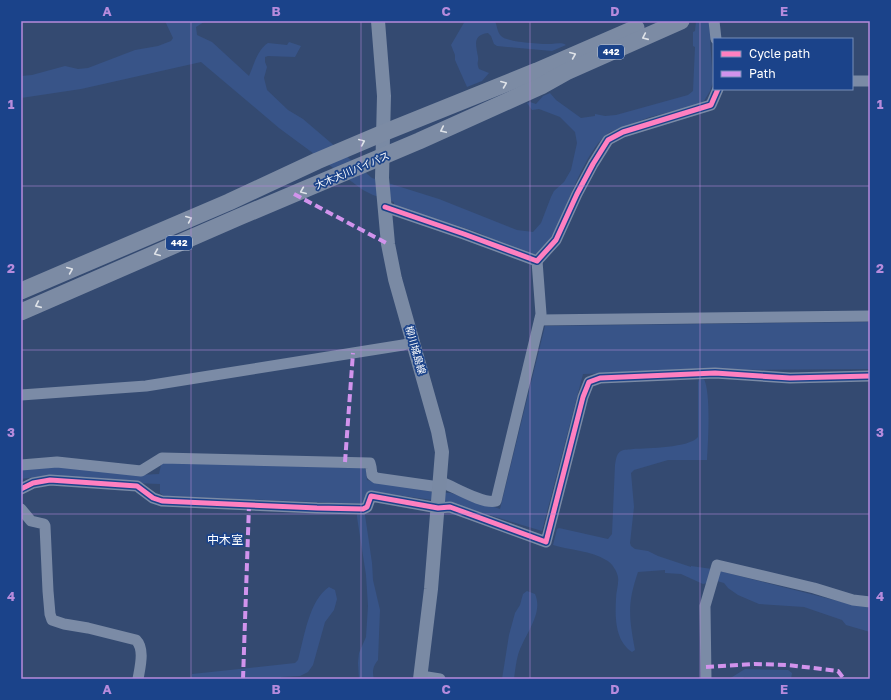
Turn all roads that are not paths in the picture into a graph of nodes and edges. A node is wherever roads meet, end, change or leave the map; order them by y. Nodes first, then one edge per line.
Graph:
1 (378, 21) edge
2 (653, 21) edge
3 (681, 21) edge
4 (714, 21) edge
5 (716, 38) edge
6 (539, 78) junction
7 (853, 81) edge
8 (870, 81) edge
9 (718, 90) edge
10 (384, 133) junction
11 (382, 157) junction
12 (385, 205) junction
13 (537, 261) junction
14 (21, 291) edge
15 (21, 312) edge
16 (870, 316) edge
17 (540, 320) junction
18 (414, 342) junction
19 (870, 376) edge
20 (21, 395) edge
21 (21, 465) edge
22 (21, 489) edge
23 (439, 494) junction
24 (21, 509) edge
25 (870, 602) edge
26 (420, 678) edge
27 (138, 679) edge
28 (440, 679) edge
29 (706, 679) edge

1 - 10 main road, 柳川城島線
6 -> 2 highway, 大木大川バイパス / 442
3 -> 6 highway, 大木大川バイパス / 442
4 - 5 street
10 -> 6 highway, 大木大川バイパス / 442
6 -> 11 highway, 大木大川バイパス / 442
7 - 8 street
9 - 13 street
10 - 11 main road, 柳川城島線
14 -> 10 highway, 大木大川バイパス / 442
11 - 12 main road, 柳川城島線
11 -> 15 highway, 大木大川バイパス / 442
12 - 13 street
12 - 18 main road, 柳川城島線
13 - 17 street
16 - 17 street
17 - 23 street
18 - 20 street
18 - 23 main road, 柳川城島線
19 - 23 street
21 - 23 street
22 - 23 street
23 - 26 main road, 柳川城島線
24 - 27 street
25 - 29 street
26 - 28 street

